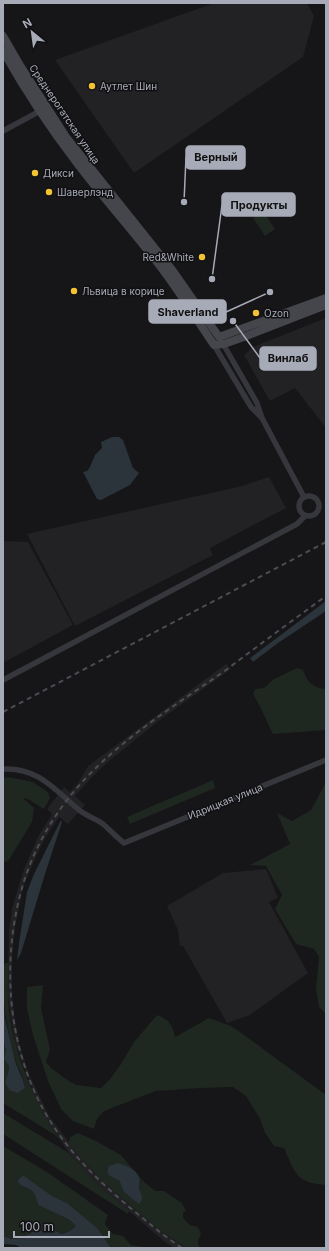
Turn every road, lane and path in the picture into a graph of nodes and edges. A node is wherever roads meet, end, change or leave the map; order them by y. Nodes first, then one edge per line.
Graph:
1 (3, 36) edge
2 (3, 51) edge
3 (40, 111) junction
4 (3, 131) edge
5 (326, 298) edge
6 (326, 305) edge
7 (219, 337) junction
8 (224, 344) junction
9 (214, 345) junction
10 (262, 418) junction
11 (304, 497) junction
12 (305, 516) junction
13 (3, 680) edge
14 (326, 760) edge
15 (3, 769) edge

1 - 7 street, Среднерогатская улица
2 - 3 street, Среднерогатская улица
3 - 4 street
3 - 9 street, Среднерогатская улица
5 - 7 street
6 - 8 street
7 - 8 street, Среднерогатская улица
7 - 9 street
8 - 9 street
8 - 10 street, Среднерогатская улица
9 - 10 street, Среднерогатская улица
10 - 11 street, Среднерогатская улица
11 - 12 street
11 - 12 street
12 - 13 street
14 - 15 street, Идрицкая улица

